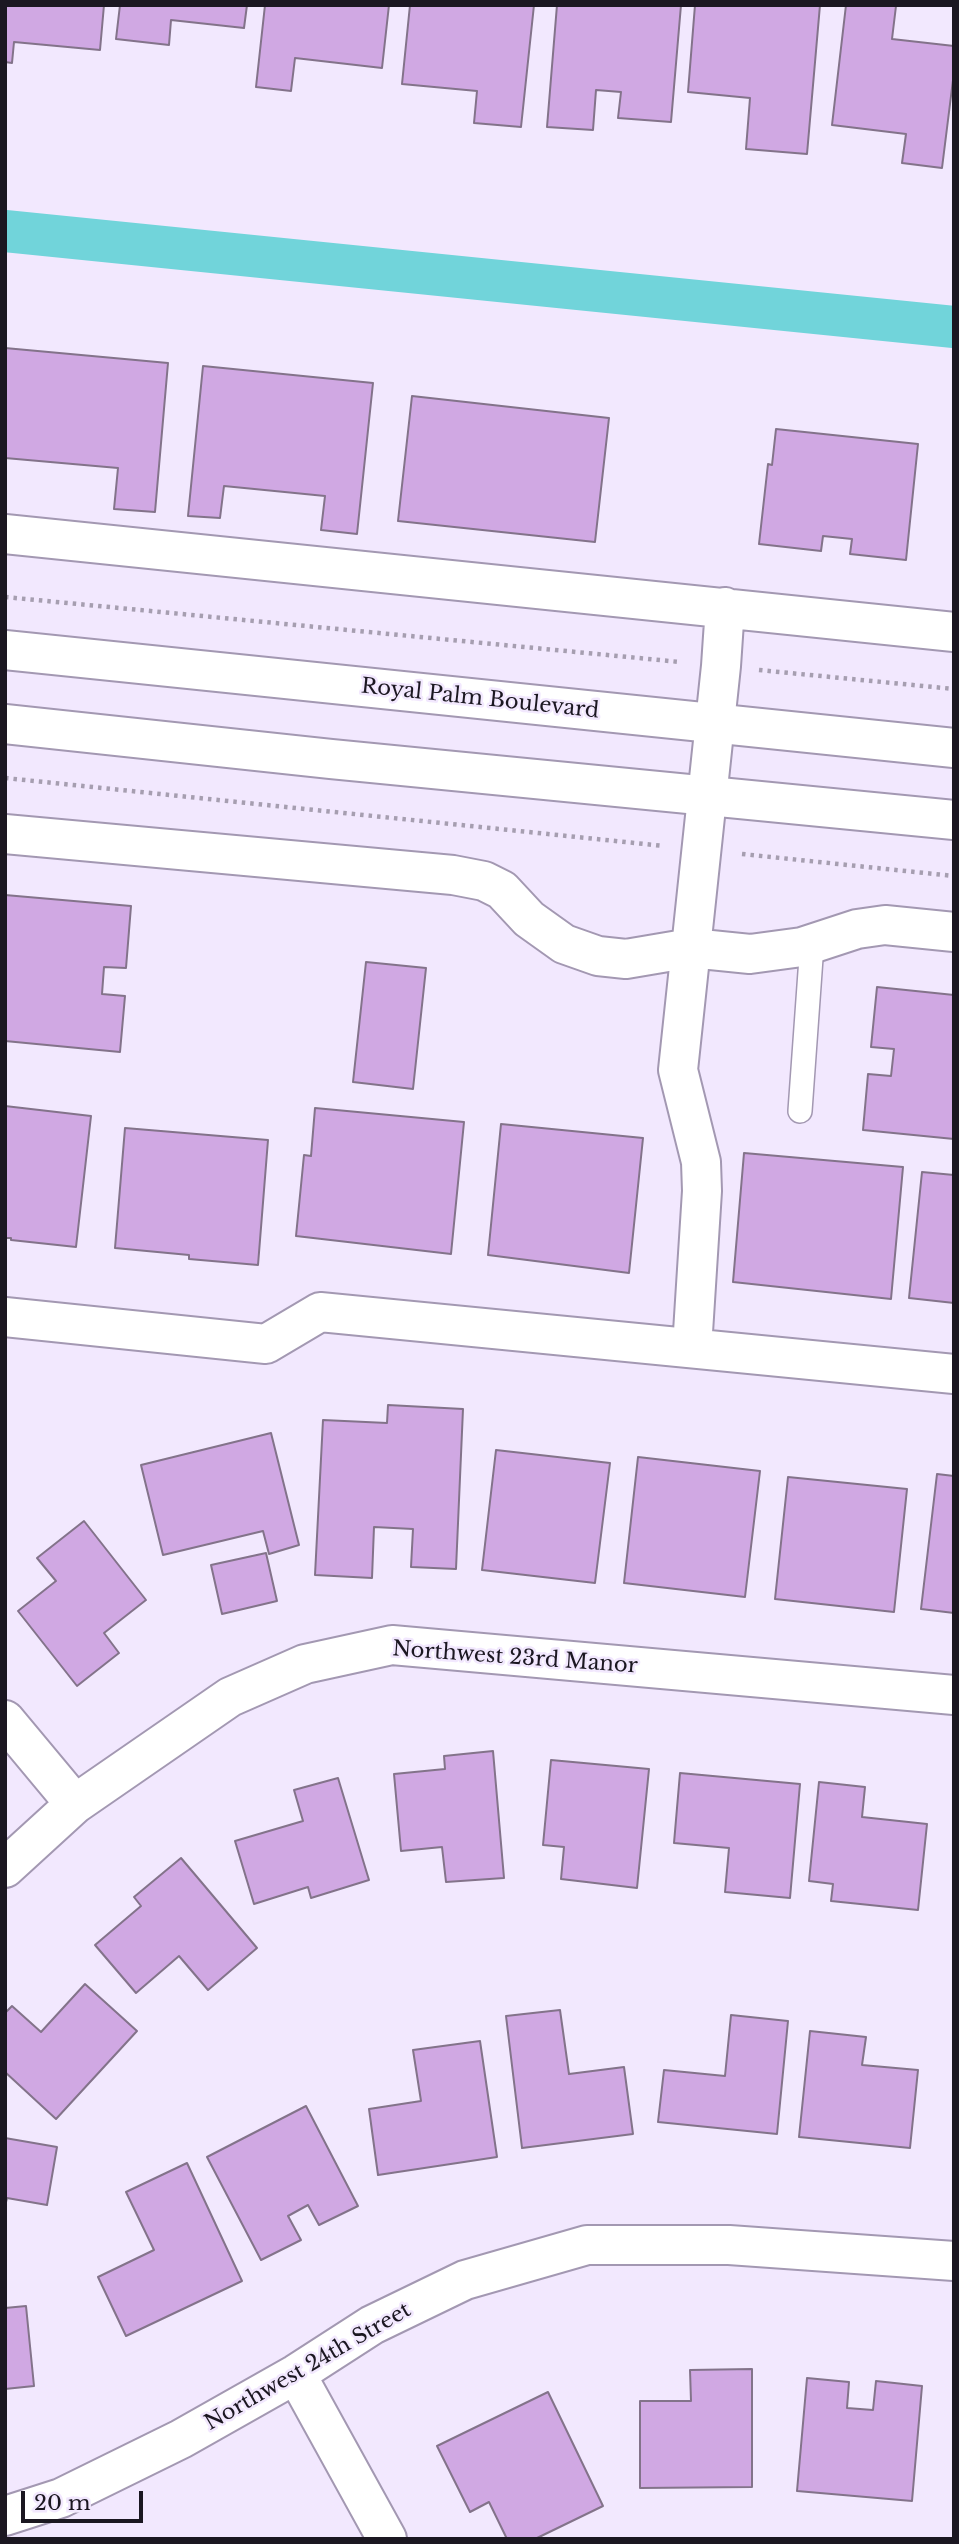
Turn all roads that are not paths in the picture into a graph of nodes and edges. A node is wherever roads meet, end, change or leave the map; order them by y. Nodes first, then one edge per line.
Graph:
1 (5, 534) edge
2 (725, 607) junction
3 (954, 632) edge
4 (5, 650) edge
5 (715, 723) junction
6 (5, 724) edge
7 (954, 747) edge
8 (708, 795) junction
9 (954, 820) edge
10 (5, 834) edge
11 (954, 932) edge
12 (812, 944) junction
13 (691, 948) junction
14 (800, 1111) dead end
15 (5, 1317) edge
16 (692, 1348) junction
17 (954, 1374) edge
18 (954, 1695) edge
19 (5, 1720) edge
20 (75, 1804) junction
21 (5, 1868) edge
22 (954, 2261) edge
23 (296, 2374) junction
24 (5, 2515) edge
25 (387, 2539) edge

1 - 2 street
2 - 3 street
2 - 5 street
4 - 5 street, Royal Palm Boulevard
5 - 7 street, Royal Palm Boulevard
5 - 8 street
6 - 8 street
8 - 9 street
8 - 13 street
10 - 13 street
11 - 12 street
12 - 13 street
12 - 14 lane
13 - 16 street
15 - 16 street
16 - 17 street
18 - 20 street, Northwest 23rd Manor
19 - 20 street
20 - 21 street, Northwest 23rd Manor
22 - 23 street, Northwest 24th Street
23 - 24 street, Northwest 24th Street
23 - 25 street

